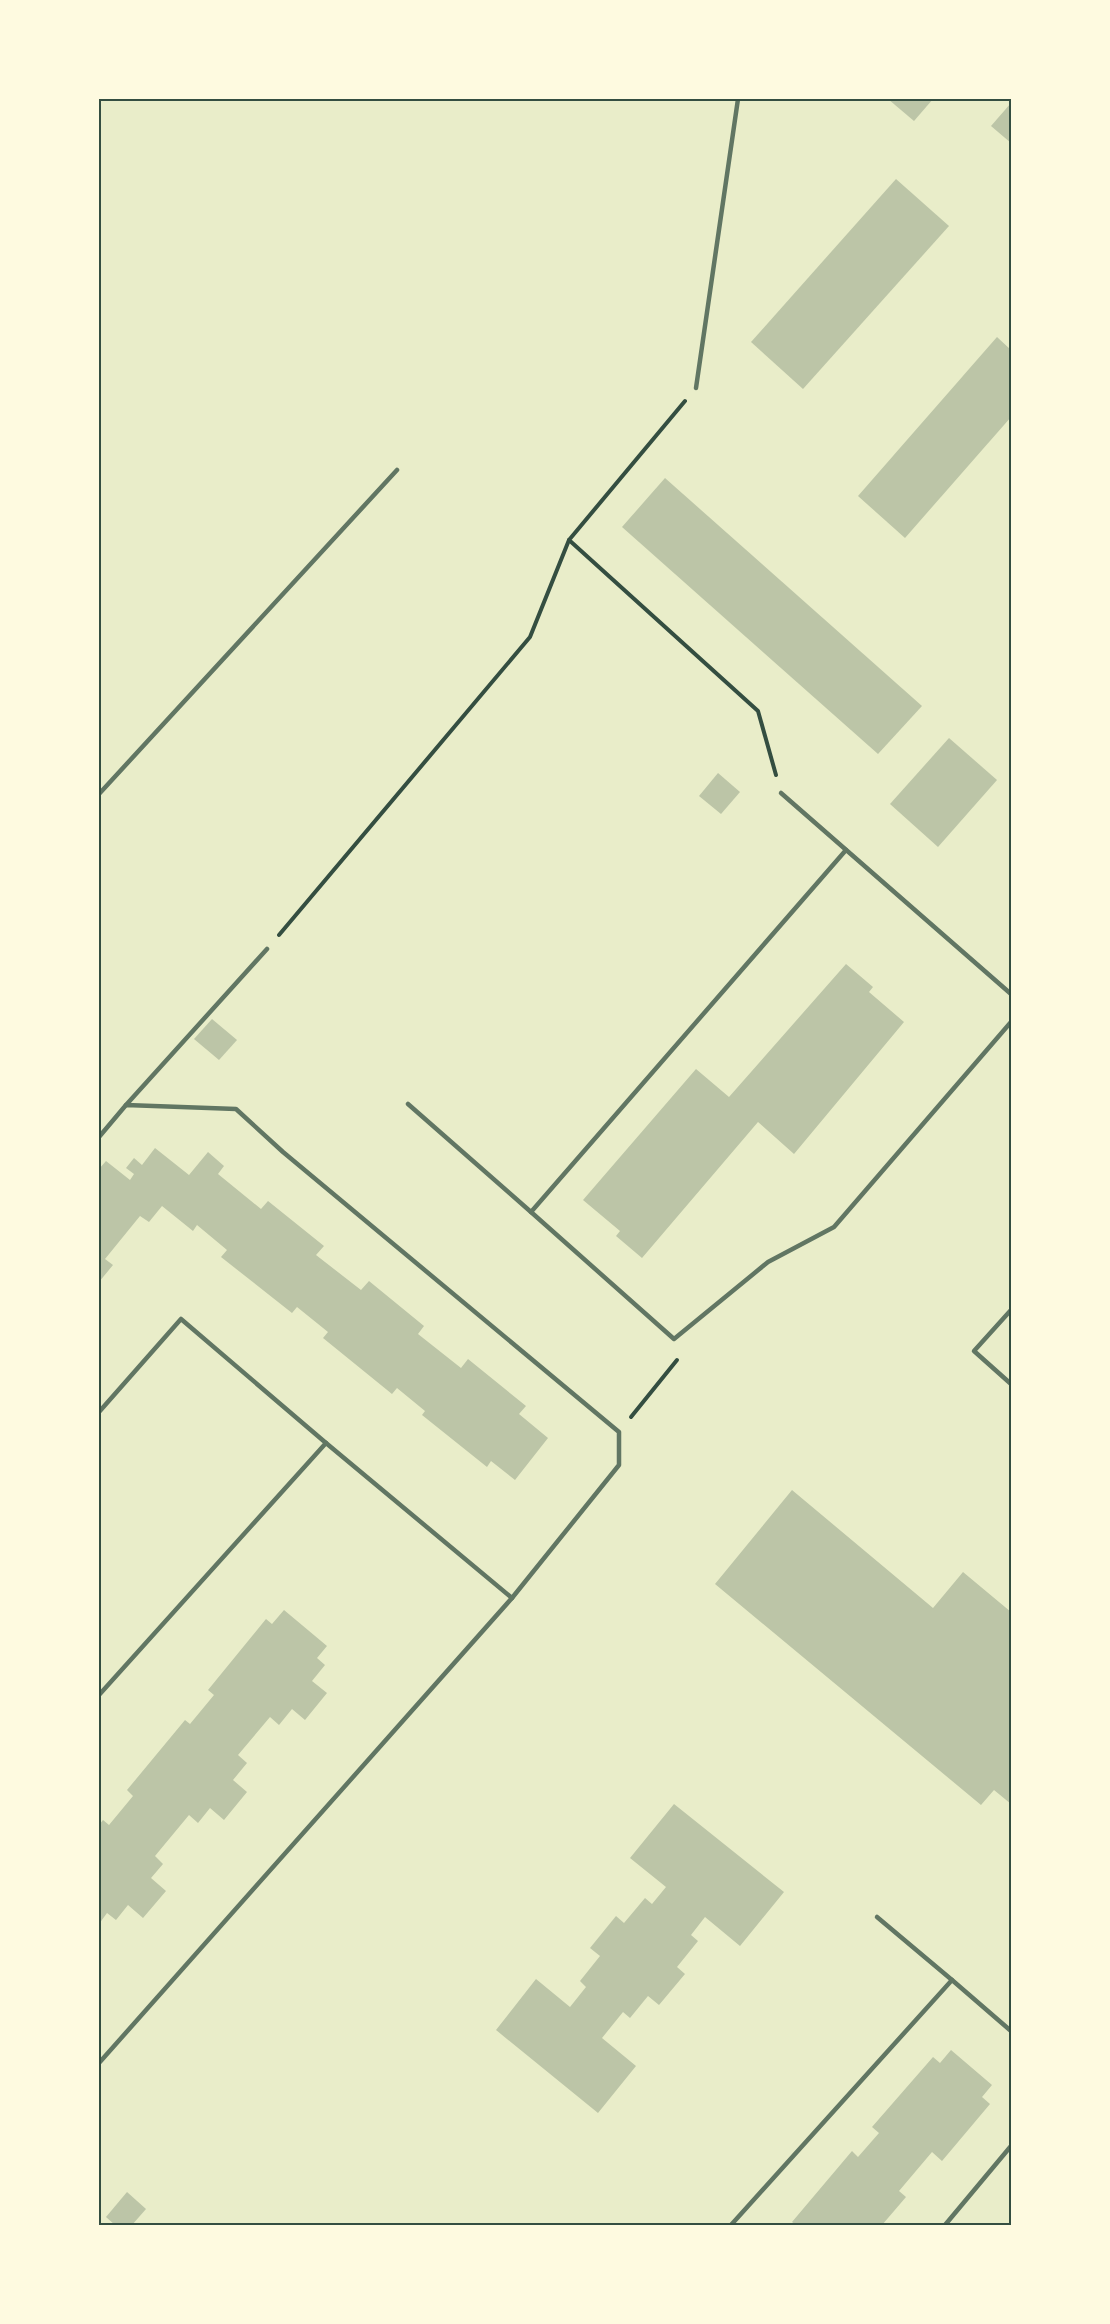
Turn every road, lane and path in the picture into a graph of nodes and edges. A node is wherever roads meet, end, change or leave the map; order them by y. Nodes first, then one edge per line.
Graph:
1 (738, 99) edge
2 (696, 388) joint
3 (398, 470) dead end
4 (569, 540) junction
5 (781, 793) joint
6 (99, 794) edge
7 (846, 850) junction
8 (267, 949) joint
9 (1011, 994) edge
10 (1011, 1022) edge
11 (408, 1104) dead end
12 (126, 1105) junction
13 (99, 1137) edge
14 (531, 1212) junction
15 (1011, 1310) edge
16 (674, 1339) junction
17 (1011, 1384) edge
18 (99, 1412) edge
19 (619, 1432) junction
20 (326, 1443) junction
21 (512, 1598) junction
22 (99, 1695) edge
23 (877, 1917) dead end
24 (952, 1980) junction
25 (1011, 2031) edge
26 (99, 2063) edge
27 (1011, 2146) edge
28 (731, 2225) edge
29 (945, 2225) edge

1 - 2 lane
2 - 4 path
3 - 6 lane
4 - 5 path
4 - 8 path
5 - 7 lane
7 - 9 lane
7 - 14 lane
8 - 12 lane
10 - 16 lane
11 - 14 lane
12 - 13 lane
12 - 19 lane
14 - 16 lane
15 - 17 lane
16 - 19 path
18 - 20 lane
19 - 21 lane
20 - 21 lane
20 - 22 lane
21 - 26 lane
23 - 24 lane
24 - 25 lane
24 - 28 lane
27 - 29 lane

